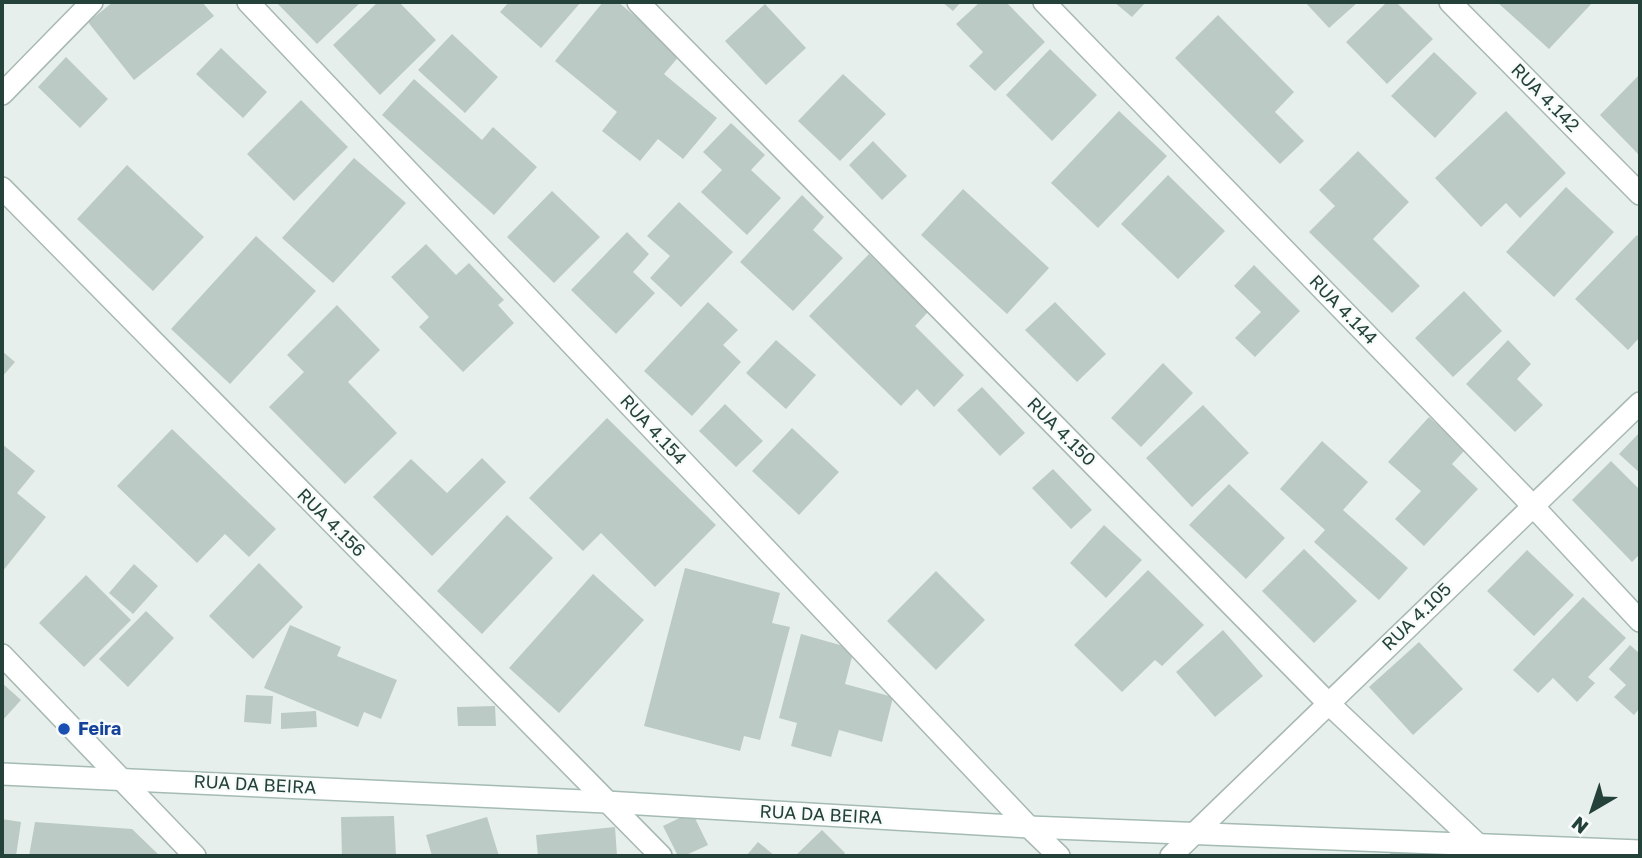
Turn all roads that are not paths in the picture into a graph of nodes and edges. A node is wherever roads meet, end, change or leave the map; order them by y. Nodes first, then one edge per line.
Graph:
1 (92, 2) edge
2 (248, 2) edge
3 (638, 2) edge
4 (1044, 2) edge
5 (1450, 2) edge
6 (2, 94) edge
7 (2, 188) edge
8 (1640, 194) edge
9 (1640, 403) edge
10 (1532, 505) junction
11 (1640, 621) edge
12 (2, 655) edge
13 (1328, 703) junction
14 (2, 774) edge
15 (121, 779) junction
16 (606, 802) junction
17 (1029, 827) junction
18 (1195, 832) junction
19 (1484, 850) edge
20 (1640, 851) edge
21 (195, 856) edge
22 (661, 856) edge
23 (1059, 856) edge
24 (1171, 856) edge

1 - 6 street
2 - 17 street, RUA 4.154
3 - 13 street, RUA 4.150
4 - 10 street, RUA 4.144
5 - 8 street, RUA 4.142
7 - 16 street, RUA 4.156
9 - 10 street, RUA 4.105
10 - 11 street, RUA 4.144
10 - 13 street, RUA 4.105
12 - 15 street
13 - 18 street, RUA 4.105
13 - 19 street, RUA 4.150
14 - 15 street, RUA DA BEIRA
15 - 16 street, RUA DA BEIRA
15 - 21 street
16 - 17 street, RUA DA BEIRA
16 - 22 street, RUA 4.156
17 - 18 street, RUA DA BEIRA
17 - 23 street, RUA 4.154
18 - 19 street, RUA DA BEIRA
18 - 24 street, RUA 4.105
19 - 20 street, RUA DA BEIRA

